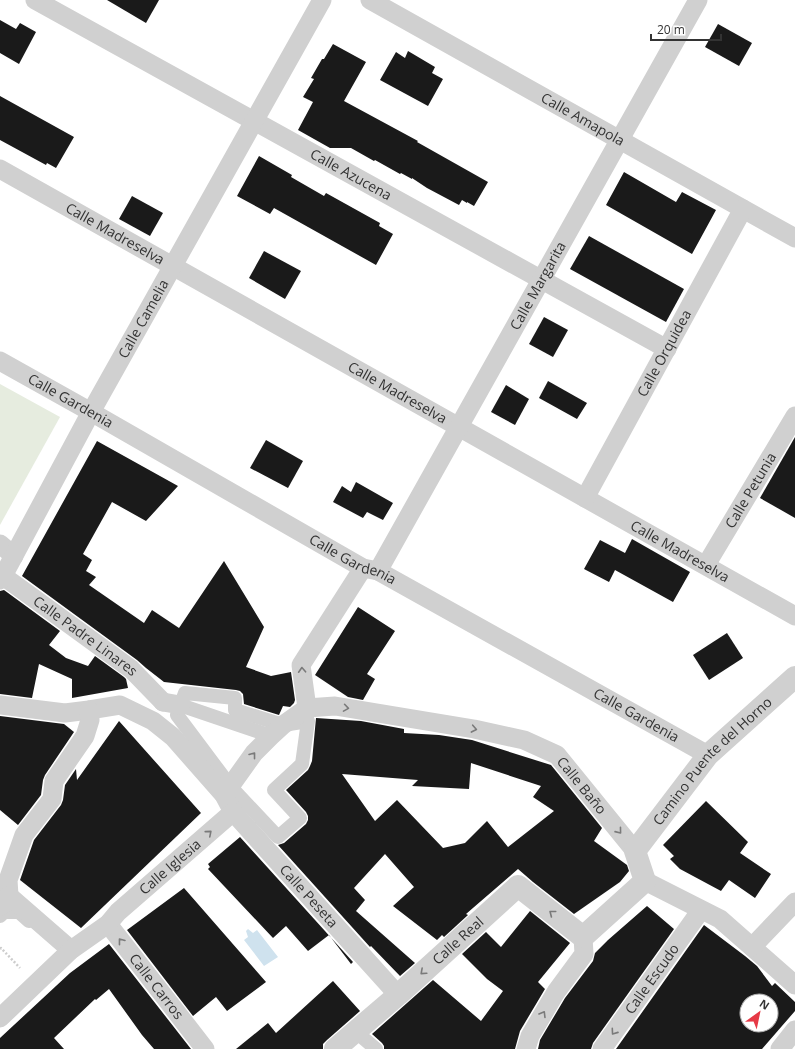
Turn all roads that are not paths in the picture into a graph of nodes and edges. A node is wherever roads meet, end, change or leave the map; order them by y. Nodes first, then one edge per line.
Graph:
1 (35, 0) edge
2 (322, 0) edge
3 (370, 0) edge
4 (698, 0) edge
5 (254, 121) junction
6 (620, 140) junction
7 (0, 170) edge
8 (743, 209) junction
9 (795, 238) edge
10 (173, 266) junction
11 (541, 280) junction
12 (667, 349) junction
13 (0, 361) edge
14 (91, 412) junction
15 (793, 423) edge
16 (459, 427) junction
17 (585, 498) junction
18 (7, 550) edge
19 (706, 566) junction
20 (370, 570) junction
21 (2, 578) edge
22 (795, 616) edge
23 (795, 677) edge
24 (172, 704) junction
25 (0, 705) edge
26 (307, 708) junction
27 (89, 710) junction
28 (153, 720) junction
29 (277, 730) junction
30 (708, 755) junction
31 (227, 791) junction
32 (234, 812) junction
33 (635, 850) junction
34 (645, 881) junction
35 (4, 901) edge
36 (795, 902) edge
37 (701, 910) junction
38 (0, 916) edge
39 (108, 924) junction
40 (583, 937) junction
41 (752, 947) junction
42 (71, 950) junction
43 (795, 985) edge
44 (398, 995) junction
45 (0, 1013) edge
46 (0, 1018) edge
47 (795, 1030) edge
48 (355, 1031) junction
49 (205, 1049) edge
50 (335, 1049) edge
51 (376, 1049) edge
52 (526, 1049) edge
53 (602, 1049) edge
54 (780, 1049) edge

1 - 5 street, Calle Azucena
2 - 5 street, Calle Camelia
3 - 6 street, Calle Amapola
4 - 6 street, Calle Margarita
5 - 10 street, Calle Camelia
5 - 11 street, Calle Azucena
6 - 8 street, Calle Amapola
6 - 11 street, Calle Margarita
7 - 10 street, Calle Madreselva
8 - 9 street, Calle Amapola
8 - 12 street, Calle Orquidea
10 - 14 street, Calle Camelia
10 - 16 street, Calle Madreselva
11 - 12 street, Calle Azucena
11 - 16 street, Calle Margarita
12 - 17 street, Calle Orquidea
13 - 14 street, Calle Gardenia
14 - 18 street, Calle Camelia
14 - 20 street, Calle Gardenia
15 - 19 street, Calle Petunia
16 - 17 street, Calle Madreselva
16 - 20 street, Calle Margarita
17 - 19 street, Calle Madreselva
18 - 21 street, Calle Camelia
19 - 22 street, Calle Madreselva
26 -> 20 street, Calle Margarita
20 - 30 street, Calle Gardenia
21 - 24 street, Calle Padre Linares
23 - 30 street, Camino Puente del Horno
24 - 28 street
24 - 29 street
24 - 29 street
24 - 31 street
25 - 27 street, Calle Peseta
26 - 29 street
26 -> 33 street, Calle Baño
27 - 28 street, Calle Peseta
27 - 35 street
28 - 31 street, Calle Peseta
31 -> 29 street
29 - 31 street
30 - 33 street, Camino Puente del Horno
31 - 32 street, Calle Peseta
39 -> 32 street, Calle Iglesia
32 - 44 street, Calle Peseta
33 - 34 street, Calle Baño
34 - 37 street
34 - 40 street
35 - 42 street
36 - 41 street
37 - 41 street
37 -> 53 street, Calle Escudo
38 - 45 street
39 - 42 street, Calle Iglesia
49 -> 39 street, Calle Carros
40 -> 44 street, Calle Real
52 -> 40 street
41 - 43 street
42 - 46 street, Calle Iglesia
44 - 48 street, Calle Real
47 - 54 street
48 - 50 street, Calle Real
48 - 51 street

